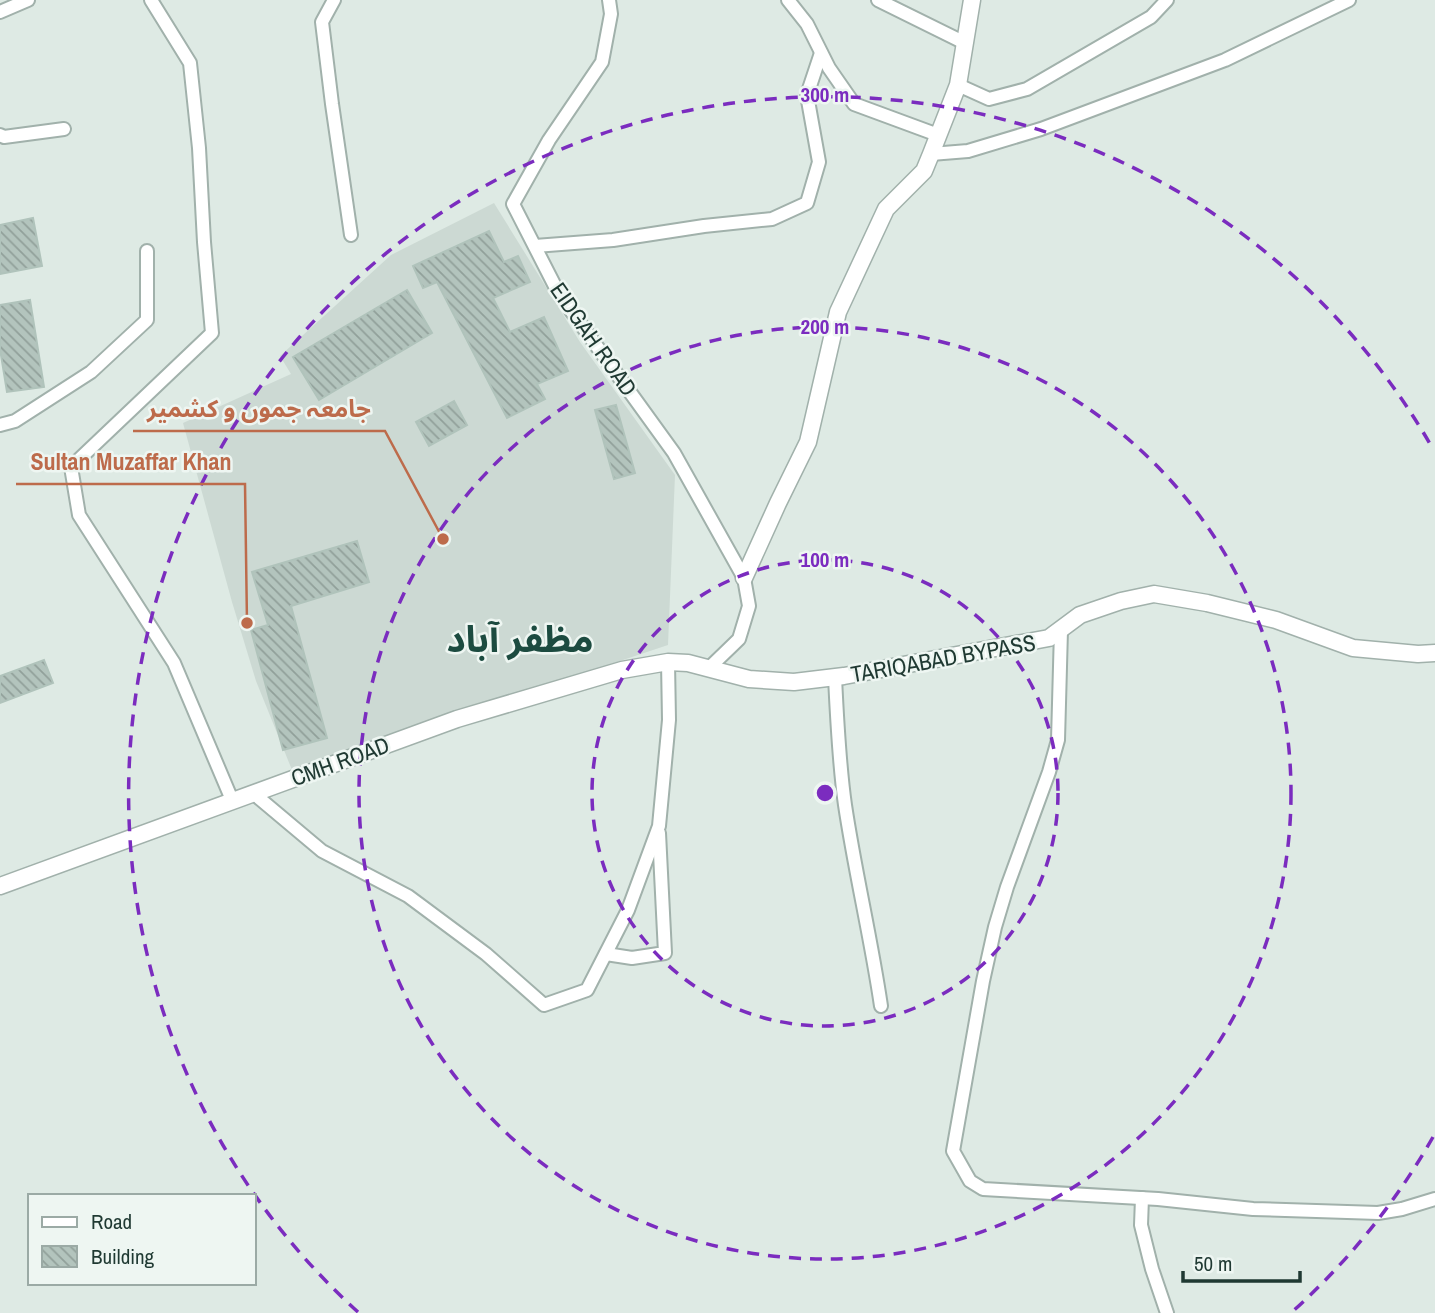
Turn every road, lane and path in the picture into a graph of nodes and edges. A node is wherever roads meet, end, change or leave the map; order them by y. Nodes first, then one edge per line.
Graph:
1 (29, 0) edge
2 (151, 0) edge
3 (334, 0) edge
4 (609, 0) edge
5 (788, 0) edge
6 (878, 0) edge
7 (972, 0) edge
8 (1167, 0) edge
9 (1349, 0) edge
10 (0, 12) edge
11 (965, 43) junction
12 (821, 53) junction
13 (958, 85) junction
14 (64, 129) dead end
15 (0, 135) edge
16 (938, 135) junction
17 (931, 154) junction
18 (352, 235) dead end
19 (535, 246) junction
20 (147, 251) dead end
21 (0, 425) edge
22 (744, 578) junction
23 (1061, 630) junction
24 (1435, 653) edge
25 (668, 662) junction
26 (688, 663) joint
27 (708, 669) junction
28 (835, 677) junction
29 (253, 793) junction
30 (232, 800) junction
31 (659, 826) junction
32 (0, 886) edge
33 (606, 954) junction
34 (881, 1006) dead end
35 (1142, 1198) junction
36 (1435, 1199) edge
37 (1167, 1313) edge

1 - 10 street
2 - 30 street
3 - 18 street
4 - 19 street, EIDGAH ROAD
5 - 12 street
6 - 11 street
7 - 11 street
8 - 13 street
9 - 17 street
11 - 13 street
12 - 16 street
12 - 19 street
13 - 16 street
14 - 15 street
16 - 17 street
17 - 22 street
19 - 22 street, EIDGAH ROAD
20 - 21 street
22 - 27 street, EIDGAH ROAD
23 - 24 street, TARIQABAD BYPASS
23 - 28 street, TARIQABAD BYPASS
23 - 35 street
25 - 26 street, CMH ROAD
25 - 29 street, CMH ROAD
25 - 31 street
26 - 27 street, TARIQABAD BYPASS
27 - 28 street, TARIQABAD BYPASS
28 - 34 street
29 - 30 street, CMH ROAD
29 - 33 street
30 - 32 street, CMH ROAD
31 - 33 street
31 - 33 street
35 - 36 street
35 - 37 street

